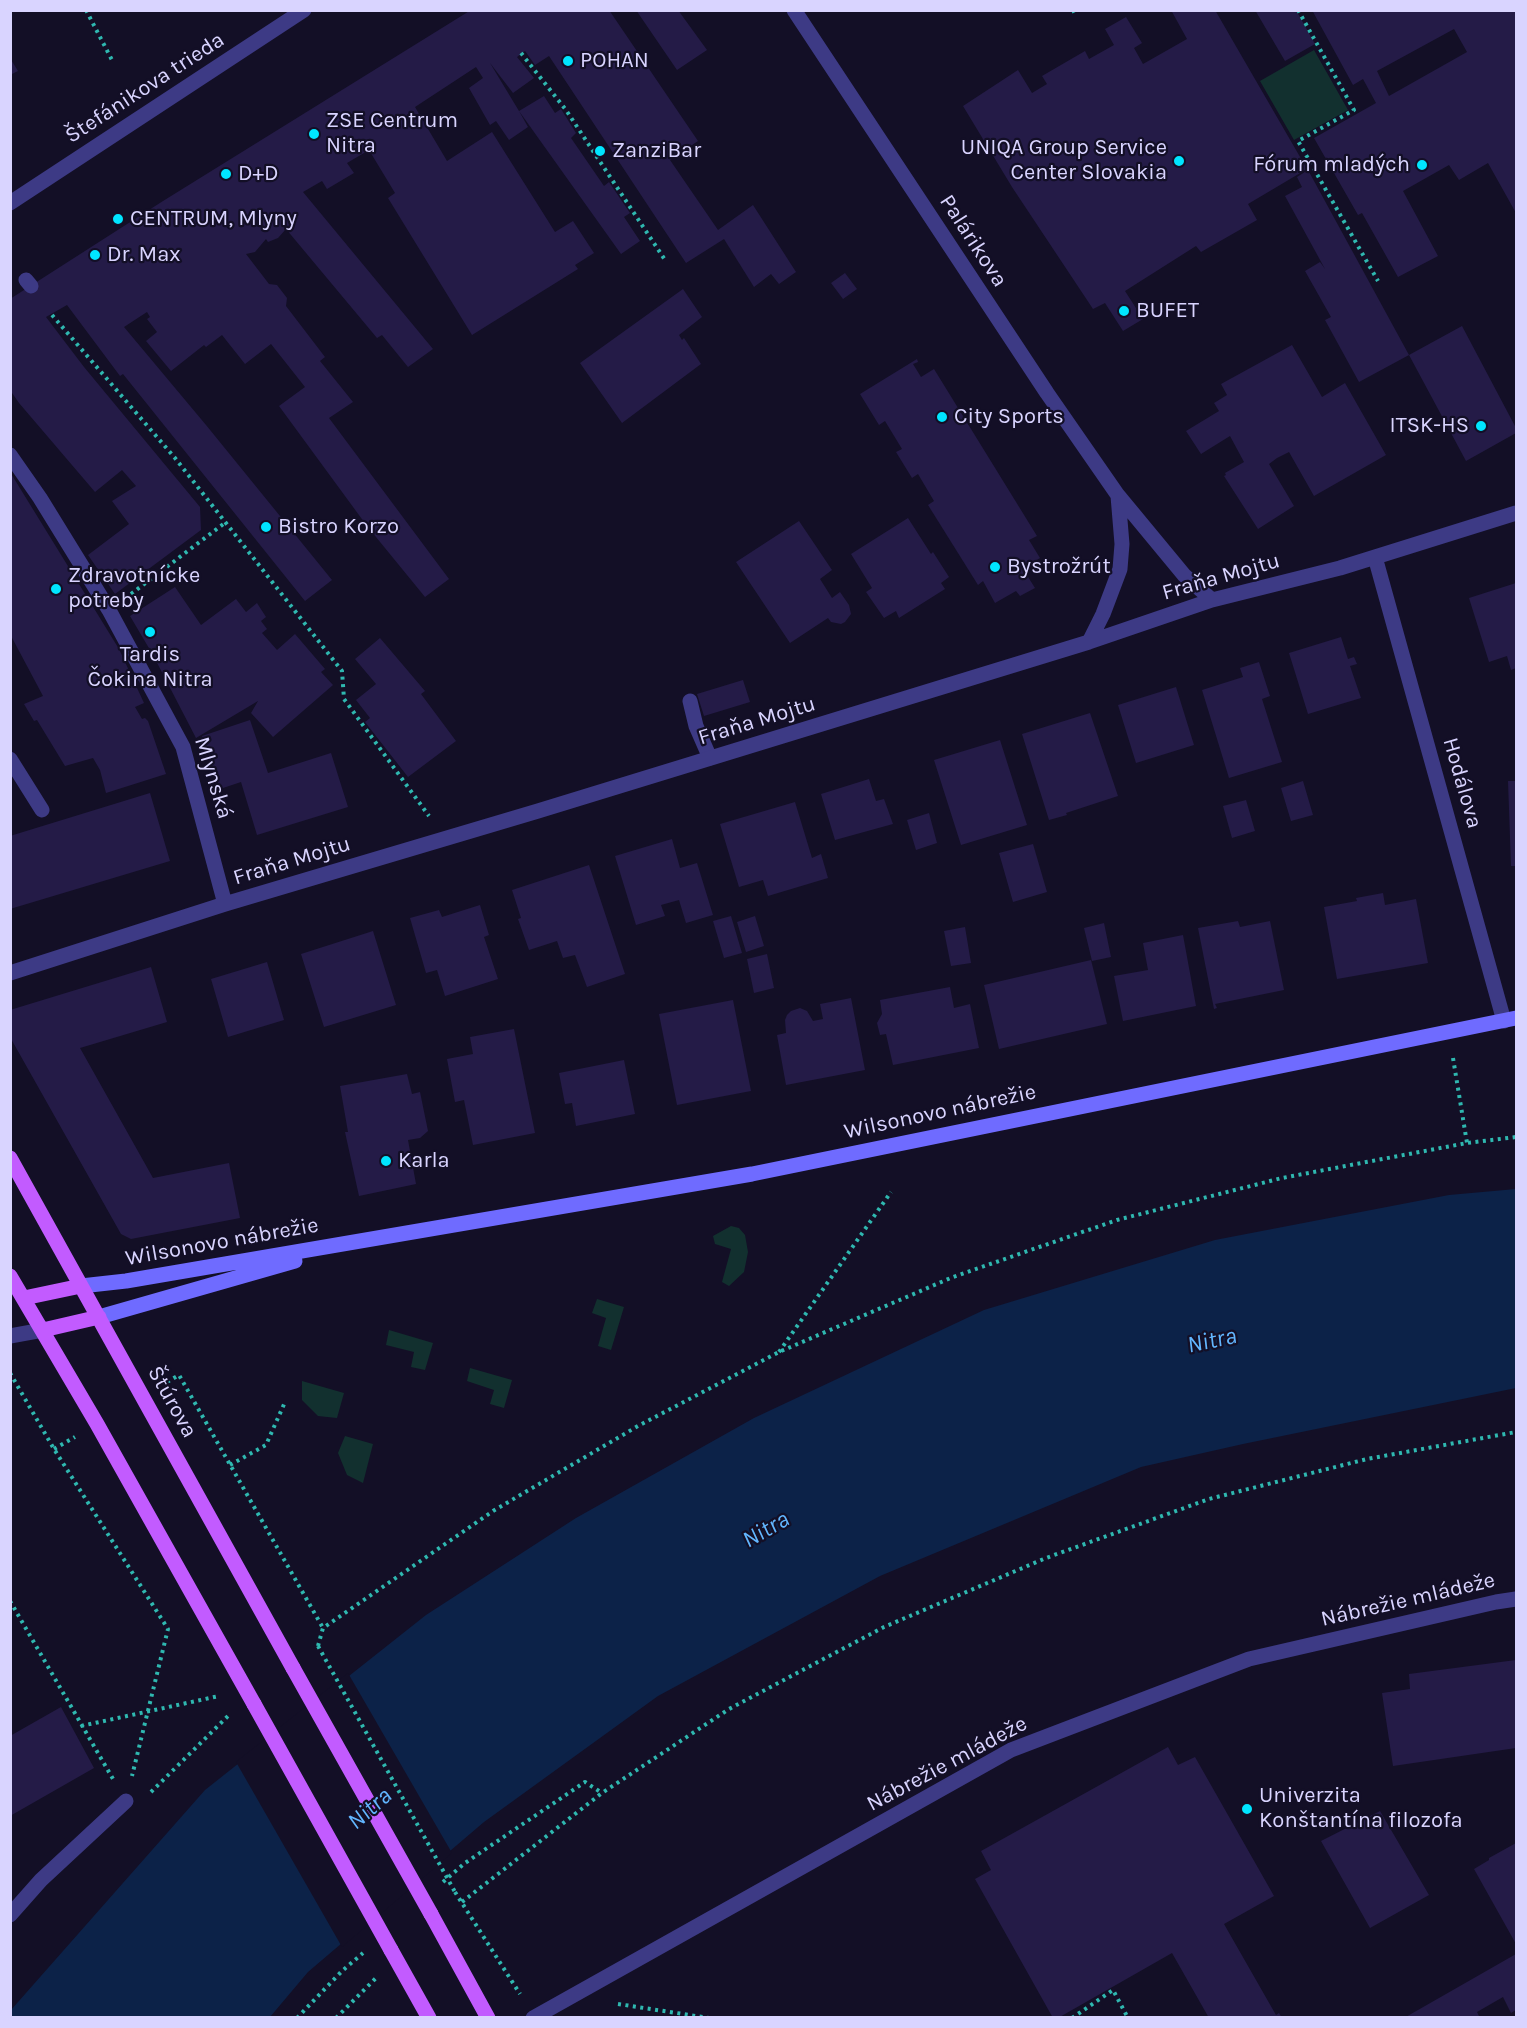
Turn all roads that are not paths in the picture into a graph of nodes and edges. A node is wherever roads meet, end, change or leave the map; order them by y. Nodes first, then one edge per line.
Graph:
1 (304, 10) edge
2 (794, 10) edge
3 (10, 203) edge
4 (10, 455) edge
5 (1118, 494) junction
6 (1516, 513) edge
7 (1376, 557) junction
8 (1212, 600) junction
9 (1089, 642) junction
10 (690, 701) dead end
11 (10, 759) edge
12 (710, 759) junction
13 (42, 810) dead end
14 (225, 904) junction
15 (10, 973) edge
16 (1510, 1019) edge
17 (10, 1158) edge
18 (370, 1240) junction
19 (10, 1276) edge
20 (81, 1286) junction
21 (17, 1299) edge
22 (99, 1317) junction
23 (43, 1330) junction
24 (10, 1336) edge
25 (1516, 1599) edge
26 (129, 1806) road end
27 (10, 1915) edge
28 (534, 2017) edge
29 (429, 2018) edge
30 (489, 2018) edge

1 - 3 street, Štefánikova trieda
2 - 5 street, Palárikova
4 - 14 street, Mlynská
5 - 8 street, Palárikova
5 - 9 street
6 - 7 street, Fraňa Mojtu
7 - 8 street, Fraňa Mojtu
7 - 16 street, Hodálova
8 - 9 street, Fraňa Mojtu
9 - 12 street, Fraňa Mojtu
10 - 12 street
11 - 13 street
12 - 14 street, Fraňa Mojtu
14 - 15 street, Fraňa Mojtu
16 - 18 street, Wilsonovo nábrežie
17 - 20 main road, Štúrova
18 - 20 street, Wilsonovo nábrežie
18 - 22 street, Wilsonovo nábrežie
19 - 21 main road
20 - 21 main road
20 - 22 main road, Štúrova
21 - 23 main road
22 - 23 main road
22 - 30 main road, Štúrova, bridge
23 - 24 street
23 - 29 main road, bridge
25 - 28 street, Nábrežie mládeže
26 - 27 street

